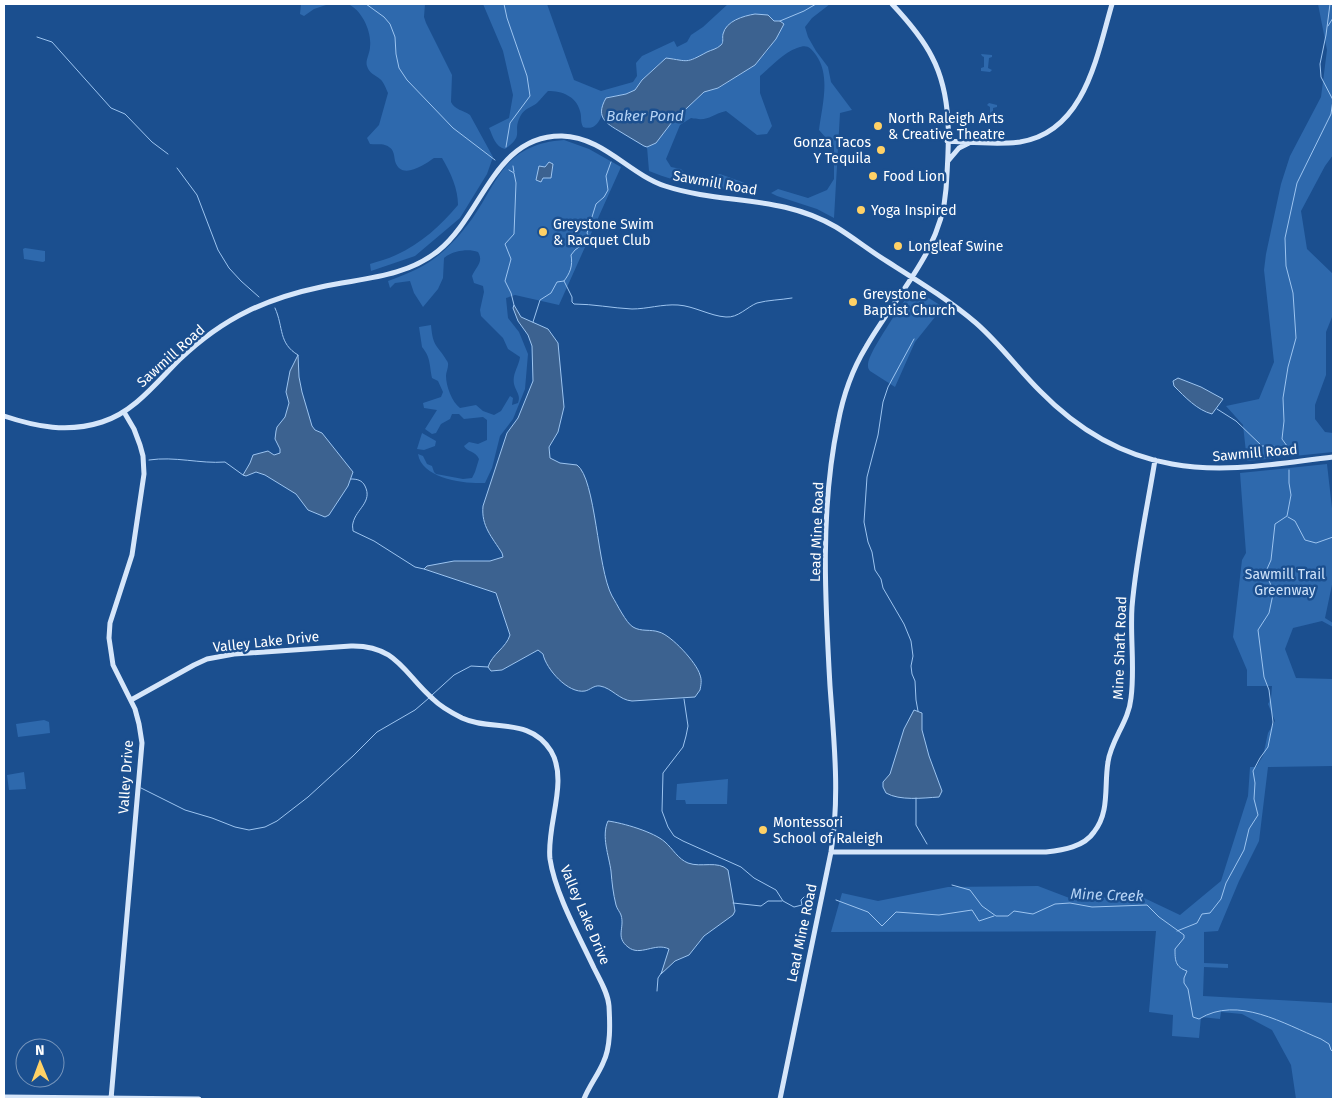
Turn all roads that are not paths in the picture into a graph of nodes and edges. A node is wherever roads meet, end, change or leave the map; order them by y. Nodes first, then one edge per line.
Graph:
1 (892, 4) edge
2 (1112, 4) edge
3 (947, 141) junction
4 (972, 142) junction
5 (947, 162) junction
6 (912, 277) junction
7 (124, 412) junction
8 (4, 416) edge
9 (1333, 457) edge
10 (1156, 460) junction
11 (131, 700) junction
12 (831, 852) junction
13 (4, 1097) edge
14 (111, 1098) edge
15 (199, 1099) edge
16 (584, 1099) edge
17 (780, 1099) edge

1 - 3 street, Lead Mine Road
2 - 4 street
3 - 4 street
3 - 5 street, Lead Mine Road
4 - 5 street
5 - 6 street, Lead Mine Road
6 - 7 street, Sawmill Road
6 - 10 street, Sawmill Road
6 - 12 street, Lead Mine Road
7 - 8 street, Sawmill Road
7 - 11 street, Valley Drive
9 - 10 street, Sawmill Road
10 - 12 street, Mine Shaft Road
11 - 14 street, Valley Drive
11 - 16 street, Valley Lake Drive
12 - 17 street, Lead Mine Road
13 - 14 street
14 - 15 street

